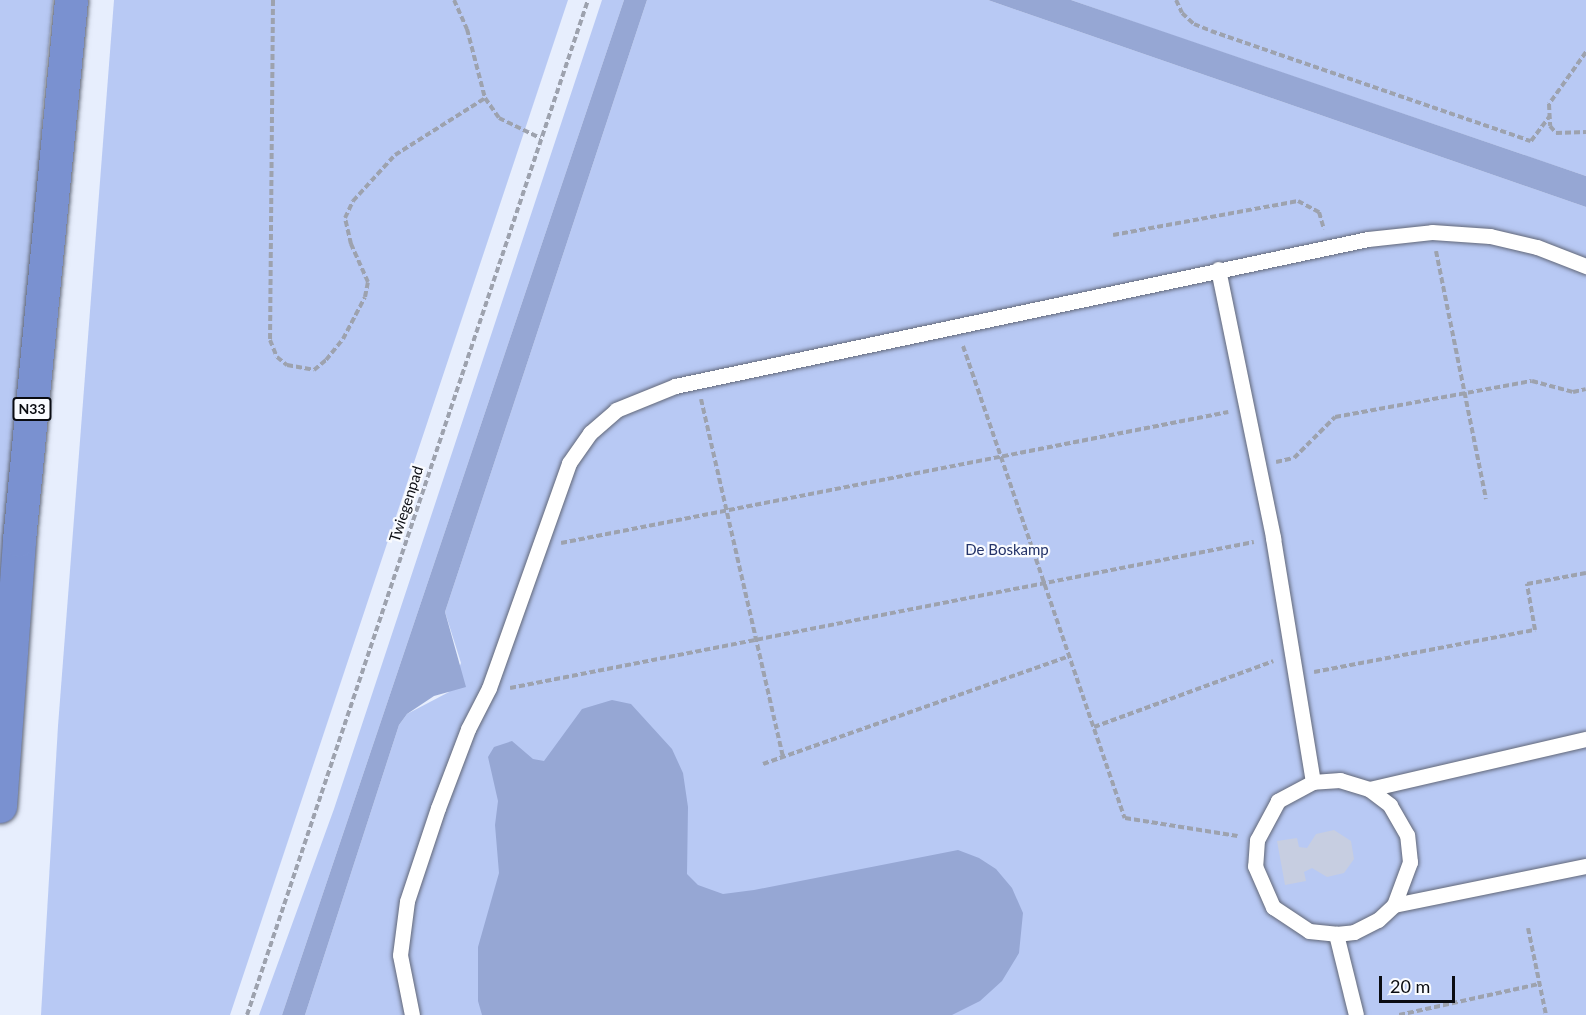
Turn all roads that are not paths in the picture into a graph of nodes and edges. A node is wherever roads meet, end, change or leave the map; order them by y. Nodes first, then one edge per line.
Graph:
1 (71, 0) edge
2 (1586, 266) edge
3 (1218, 269) junction
4 (1586, 739) edge
5 (1313, 782) junction
6 (1369, 789) junction
7 (0, 806) edge
8 (1586, 866) edge
9 (1394, 905) junction
10 (1336, 934) junction
11 (412, 1015) edge
12 (1356, 1015) edge

1 - 7 highway, N33
2 - 3 lane
3 - 5 lane
3 - 11 lane
4 - 6 lane
5 - 6 lane
5 - 10 lane
6 - 9 lane
8 - 9 lane
9 - 10 lane
10 - 12 lane

